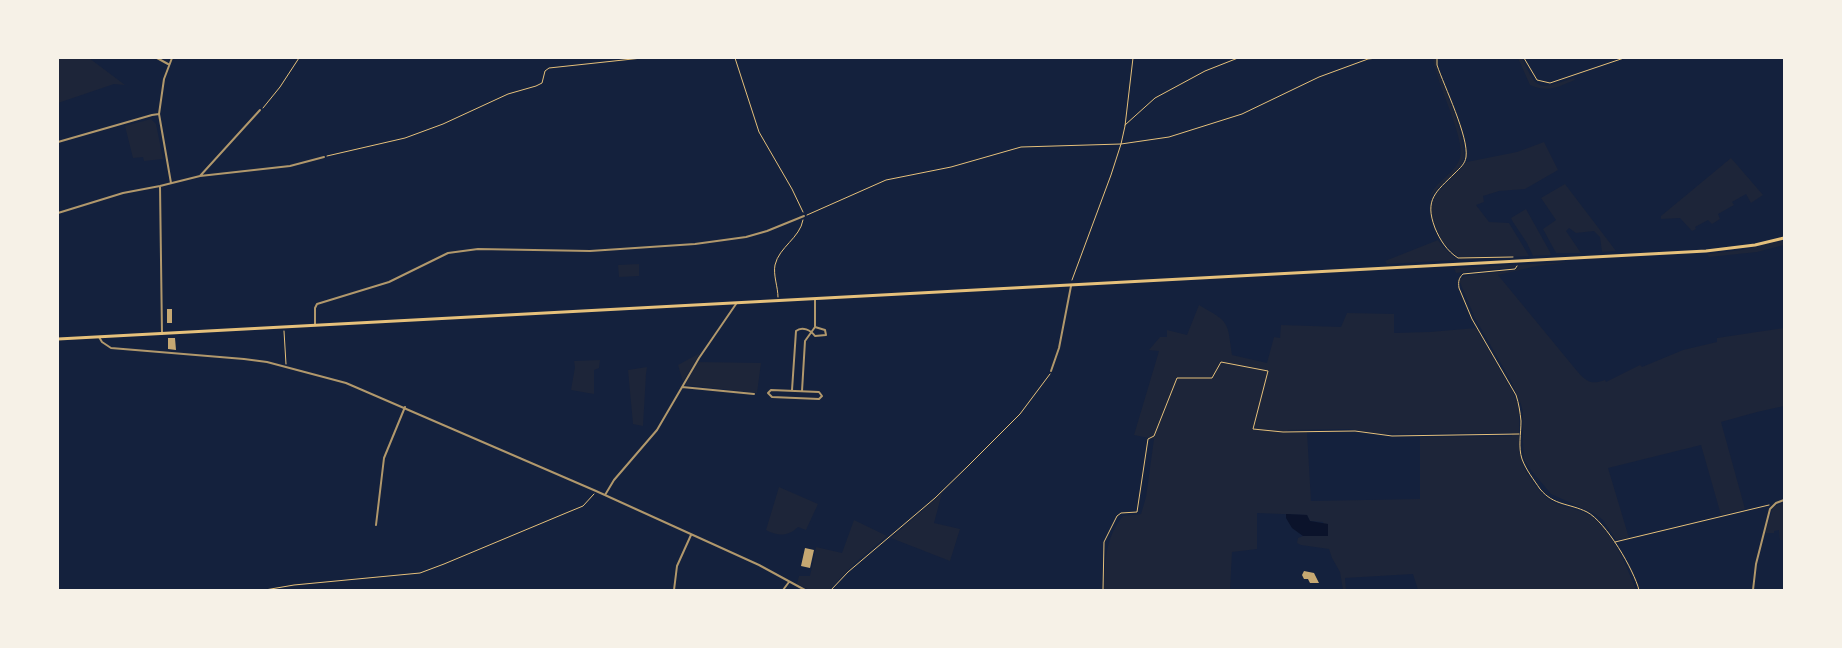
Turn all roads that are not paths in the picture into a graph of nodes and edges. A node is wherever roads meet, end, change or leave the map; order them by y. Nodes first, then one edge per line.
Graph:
1 (157, 58) edge
2 (172, 58) edge
3 (168, 64) junction
4 (260, 110) road end
5 (159, 114) junction
6 (58, 142) edge
7 (324, 157) road end
8 (200, 176) junction
9 (171, 184) junction
10 (160, 186) junction
11 (58, 213) edge
12 (804, 216) road end
13 (1784, 238) edge
14 (1071, 285) junction
15 (815, 299) junction
16 (737, 303) junction
17 (316, 325) junction
18 (815, 327) junction
19 (812, 331) junction
20 (162, 334) junction
21 (99, 337) junction
22 (58, 339) edge
23 (1051, 371) road end
24 (682, 387) junction
25 (792, 390) junction
26 (802, 391) junction
27 (754, 394) dead end
28 (405, 407) junction
29 (604, 495) junction
30 (1784, 500) edge
31 (376, 525) dead end
32 (691, 535) junction
33 (789, 582) junction
34 (674, 590) edge
35 (783, 590) edge
36 (805, 590) edge
37 (1753, 590) edge

1 - 3 street
2 - 3 street
3 - 5 street
4 - 8 street
5 - 6 street
5 - 9 street
7 - 8 street
8 - 9 street
9 - 10 street
10 - 11 street
10 - 20 street
12 - 17 street
13 - 14 main road
14 - 15 main road
14 - 23 street
15 - 16 main road
15 - 18 street
16 - 17 main road
16 - 24 street
17 - 20 main road
18 - 19 street
18 - 19 street
19 - 25 street
19 - 26 street
20 - 21 main road
21 - 22 main road
21 - 28 street
24 - 27 street
24 - 29 street
25 - 26 street
25 - 26 street
28 - 29 street
28 - 31 street
29 - 32 street
30 - 37 street
32 - 33 street
32 - 34 street
33 - 35 street
33 - 36 street

